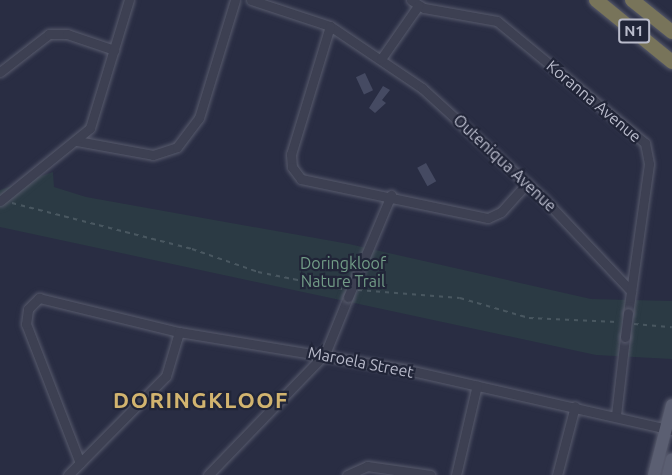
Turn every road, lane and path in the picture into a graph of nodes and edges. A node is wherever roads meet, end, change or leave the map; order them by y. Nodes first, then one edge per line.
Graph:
1 (129, 0) edge
2 (236, 0) edge
3 (251, 0) edge
4 (596, 0) edge
5 (633, 0) edge
6 (415, 3) edge
7 (330, 26) junction
8 (672, 32) edge
9 (114, 50) junction
10 (381, 59) junction
11 (672, 62) edge
12 (0, 72) edge
13 (77, 141) junction
14 (527, 183) junction
15 (391, 195) junction
16 (0, 201) edge
17 (12, 203) dead end
18 (632, 291) junction
19 (350, 292) junction
20 (628, 318) junction
21 (619, 322) dead end
22 (672, 327) edge
23 (179, 332) junction
24 (325, 354) junction
25 (477, 385) junction
26 (672, 405) edge
27 (575, 406) junction
28 (616, 415) junction
29 (670, 427) edge
30 (672, 459) edge
31 (80, 463) junction
32 (68, 475) edge
33 (207, 475) edge
34 (347, 475) edge
35 (429, 475) edge
36 (456, 475) edge
37 (557, 475) edge
38 (654, 475) edge
39 (668, 475) edge

1 - 9 street
2 - 13 street
3 - 7 street, Outeniqua Avenue
4 - 11 highway, N1
5 - 8 highway, N1
6 - 10 street
6 - 18 street, Koranna Avenue
7 - 10 street, Outeniqua Avenue
7 - 15 street
9 - 12 street
9 - 13 street
10 - 14 street, Outeniqua Avenue
13 - 16 street
14 - 15 street
14 - 18 street, Outeniqua Avenue
15 - 19 street, bridge
17 - 19 path
18 - 20 street
19 - 21 path
19 - 24 street
20 - 22 path
20 - 28 street, bridge
23 - 24 street, Maroela Street
23 - 31 street
23 - 31 street, Maroela Street
24 - 25 street, Maroela Street
24 - 33 street
25 - 27 street, Maroela Street
25 - 36 street
26 - 29 main road
27 - 28 street, Maroela Street
27 - 37 street
28 - 29 street, Maroela Street
29 - 38 main road
30 - 39 main road
31 - 32 street
34 - 35 street

